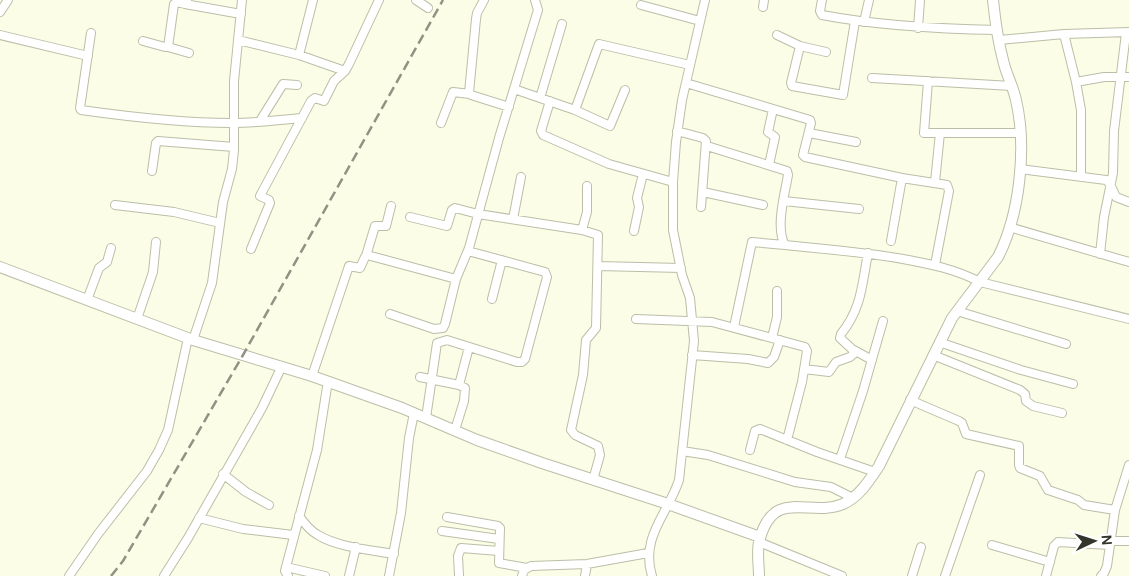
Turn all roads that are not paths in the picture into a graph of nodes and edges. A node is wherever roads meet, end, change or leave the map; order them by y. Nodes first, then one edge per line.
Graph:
1 (8, 0) edge
2 (242, 0) edge
3 (313, 0) edge
4 (379, 0) edge
5 (416, 0) edge
6 (484, 0) edge
7 (535, 0) edge
8 (705, 0) edge
9 (822, 0) edge
10 (868, 0) edge
11 (920, 0) edge
12 (993, 0) edge
13 (186, 2) edge
14 (641, 5) dead end
15 (428, 8) dead end
16 (0, 12) edge
17 (241, 14) junction
18 (700, 21) junction
19 (855, 21) junction
20 (864, 22) junction
21 (562, 24) dead end
22 (918, 28) junction
23 (91, 32) dead end
24 (1128, 32) edge
25 (1064, 34) junction
26 (0, 35) edge
27 (777, 35) dead end
28 (998, 35) junction
29 (238, 40) junction
30 (143, 41) dead end
31 (800, 46) junction
32 (168, 47) junction
33 (826, 52) dead end
34 (189, 53) dead end
35 (298, 55) junction
36 (88, 56) junction
37 (690, 65) junction
38 (345, 71) junction
39 (1120, 76) junction
40 (1129, 77) edge
41 (872, 78) dead end
42 (928, 81) junction
43 (1076, 82) junction
44 (686, 83) junction
45 (297, 85) dead end
46 (1012, 86) junction
47 (514, 89) junction
48 (626, 90) dead end
49 (470, 94) junction
50 (540, 98) junction
51 (550, 101) junction
52 (508, 107) junction
53 (773, 109) junction
54 (575, 110) junction
55 (302, 118) junction
56 (260, 121) junction
57 (233, 123) junction
58 (441, 123) dead end
59 (677, 131) junction
60 (809, 133) junction
61 (940, 133) junction
62 (1020, 133) junction
63 (856, 142) dead end
64 (707, 146) junction
65 (234, 147) junction
66 (769, 165) junction
67 (1020, 169) junction
68 (152, 171) dead end
69 (643, 174) junction
70 (521, 177) dead end
71 (1081, 177) junction
72 (902, 178) junction
73 (673, 182) junction
74 (935, 182) junction
75 (1110, 184) junction
76 (587, 186) dead end
77 (703, 192) junction
78 (784, 201) junction
79 (1129, 202) edge
80 (115, 204) dead end
81 (762, 205) dead end
82 (391, 206) dead end
83 (701, 207) dead end
84 (859, 209) dead end
85 (478, 214) junction
86 (410, 218) dead end
87 (513, 219) junction
88 (220, 224) junction
89 (1010, 227) junction
90 (582, 230) junction
91 (634, 231) dead end
92 (891, 241) dead end
93 (156, 242) dead end
94 (785, 244) junction
95 (111, 248) dead end
96 (251, 249) dead end
97 (468, 251) junction
98 (868, 253) junction
99 (1100, 254) junction
100 (366, 256) junction
101 (1129, 258) edge
102 (502, 260) junction
103 (1129, 262) edge
104 (935, 265) junction
105 (598, 266) junction
106 (0, 267) edge
107 (681, 268) junction
108 (456, 279) junction
109 (980, 282) junction
110 (777, 291) dead end
111 (492, 299) dead end
112 (87, 300) junction
113 (956, 311) junction
114 (390, 314) dead end
115 (137, 319) junction
116 (636, 319) dead end
117 (1129, 319) edge
118 (693, 320) junction
119 (883, 321) dead end
120 (734, 327) junction
121 (191, 339) junction
122 (776, 339) junction
123 (939, 342) junction
124 (1066, 344) dead end
125 (469, 347) junction
126 (856, 352) junction
127 (692, 355) junction
128 (933, 355) junction
129 (872, 360) junction
130 (282, 366) junction
131 (804, 369) junction
132 (312, 376) junction
133 (420, 377) dead end
134 (431, 379) junction
135 (328, 381) junction
136 (1073, 384) dead end
137 (459, 385) junction
138 (910, 400) junction
139 (414, 413) junction
140 (1062, 413) dead end
141 (426, 418) junction
142 (455, 430) junction
143 (787, 440) junction
144 (750, 450) dead end
145 (682, 451) junction
146 (840, 459) junction
147 (1129, 464) edge
148 (875, 472) junction
149 (223, 474) junction
150 (980, 474) dead end
151 (593, 480) junction
152 (1126, 483) edge
153 (853, 498) junction
154 (668, 504) junction
155 (269, 505) dead end
156 (1115, 510) junction
157 (299, 516) junction
158 (447, 517) dead end
159 (199, 518) junction
160 (442, 531) dead end
161 (293, 535) junction
162 (499, 539) junction
163 (759, 539) junction
164 (1129, 541) edge
165 (1109, 543) junction
166 (992, 544) dead end
167 (921, 546) dead end
168 (356, 547) junction
169 (499, 551) junction
170 (648, 553) junction
171 (394, 554) junction
172 (1050, 562) junction
173 (587, 564) junction
174 (286, 566) junction
175 (527, 568) junction
176 (832, 574) edge
177 (69, 576) edge
178 (164, 576) edge
179 (288, 576) edge
180 (325, 576) edge
181 (349, 576) edge
182 (389, 576) edge
183 (459, 576) edge
184 (522, 576) edge
185 (585, 576) edge
186 (652, 576) edge
187 (759, 576) edge
188 (842, 576) edge
189 (912, 576) edge
190 (946, 576) edge
191 (1046, 576) edge
192 (1101, 576) edge

1 - 16 street
2 - 17 street
3 - 35 street
4 - 38 street
5 - 15 street
6 - 49 street
7 - 47 street
8 - 18 street
9 - 19 street
10 - 20 street
11 - 22 street
12 - 28 street
13 - 17 street
13 - 32 street
14 - 18 street
17 - 29 street
18 - 37 street
19 - 20 street
19 - 31 street
20 - 22 street
21 - 50 street
22 - 28 street
23 - 36 street
24 - 25 street
24 - 39 street
25 - 28 street
25 - 43 street
26 - 36 street
27 - 31 street
28 - 46 street
29 - 35 street
29 - 57 street
30 - 32 street
31 - 33 street
32 - 34 street
35 - 38 street
36 - 57 street
37 - 44 street
37 - 54 street
38 - 55 street
39 - 40 street
39 - 43 street
39 - 75 street
41 - 42 street
42 - 46 street
42 - 61 street
43 - 71 street
44 - 53 street
44 - 59 street
45 - 56 street
46 - 62 street
47 - 50 street
47 - 52 street
48 - 54 street
49 - 52 street
49 - 58 street
50 - 51 street
51 - 54 street
51 - 69 street
52 - 85 street
53 - 60 street
53 - 66 street
55 - 56 street
55 - 96 street
56 - 57 street
57 - 65 street
59 - 64 street
59 - 73 street
60 - 63 street
60 - 72 street
61 - 62 street
61 - 74 street
62 - 67 street
64 - 66 street
64 - 77 street
65 - 68 street
65 - 88 street
66 - 78 street
67 - 71 street
67 - 89 street
69 - 73 street
69 - 91 street
70 - 87 street
71 - 75 street
72 - 74 street
72 - 92 street
73 - 107 street
74 - 104 street
75 - 79 street
75 - 99 street
76 - 90 street
77 - 81 street
77 - 83 street
78 - 84 street
78 - 94 street
80 - 88 street
82 - 100 street
85 - 86 street
85 - 87 street
85 - 97 street
87 - 90 street
88 - 121 street
89 - 99 street
89 - 109 street
90 - 105 street
93 - 115 street
94 - 98 street
94 - 120 street
95 - 112 street
97 - 102 street
97 - 108 street
98 - 104 street
98 - 126 street
99 - 103 street
100 - 108 street
100 - 132 street
101 - 103 street
102 - 111 street
102 - 125 street
104 - 109 street
105 - 107 street
105 - 151 street
106 - 112 street
107 - 118 street
108 - 114 street
109 - 113 street
109 - 117 street
110 - 122 street
112 - 115 street
113 - 123 street
113 - 124 street
115 - 121 street
116 - 118 street
118 - 120 street
118 - 127 street
119 - 129 street
120 - 122 street
121 - 130 street
121 - 177 street
122 - 127 street
122 - 131 street
123 - 128 street
123 - 136 street
125 - 134 street
125 - 137 street
126 - 129 street
126 - 131 street
127 - 145 street
128 - 138 street
128 - 140 street
129 - 146 street
130 - 132 street
130 - 149 street
131 - 143 street
132 - 135 street
133 - 134 street
134 - 137 street
134 - 141 street
135 - 139 street
135 - 157 street
137 - 142 street
138 - 148 street
138 - 156 street
139 - 141 street
139 - 171 street
141 - 142 street
142 - 151 street
143 - 144 street
143 - 146 street
145 - 153 street
145 - 154 street
146 - 148 street
147 - 152 street
148 - 153 street
149 - 155 street
149 - 159 street
150 - 190 street
151 - 154 street
152 - 156 street
153 - 163 street
154 - 163 street
154 - 170 street
156 - 165 street
157 - 161 street
157 - 168 street
158 - 162 street
159 - 161 street
159 - 178 street
160 - 162 street
161 - 174 street
162 - 169 street
163 - 176 street
163 - 187 street
164 - 165 street
165 - 172 street
165 - 192 street
166 - 172 street
167 - 189 street
168 - 171 street
168 - 181 street
169 - 175 street
169 - 183 street
170 - 173 street
170 - 186 street
171 - 182 street
172 - 191 street
173 - 175 street
173 - 185 street
174 - 179 street
174 - 180 street
175 - 184 street
176 - 188 street

